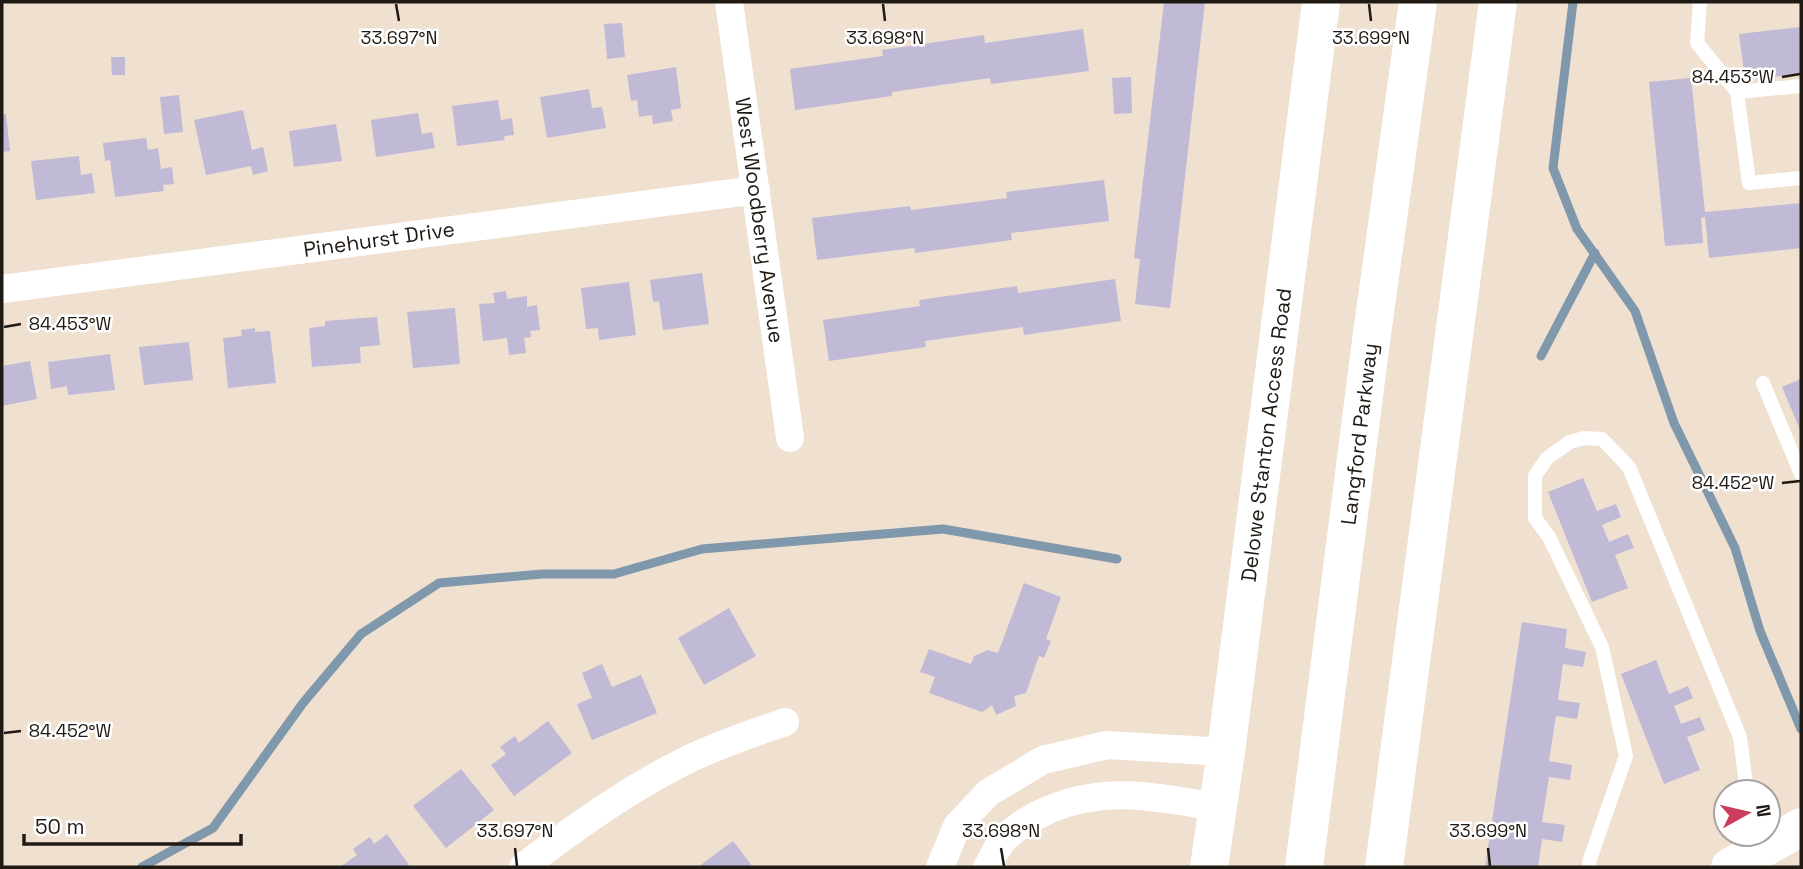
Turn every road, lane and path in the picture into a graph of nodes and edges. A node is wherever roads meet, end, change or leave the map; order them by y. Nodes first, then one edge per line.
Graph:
1 (729, 2) edge
2 (1321, 2) edge
3 (1418, 2) edge
4 (1498, 2) edge
5 (1700, 2) edge
6 (1801, 86) edge
7 (1737, 92) junction
8 (1801, 178) edge
9 (756, 190) junction
10 (2, 289) edge
11 (1763, 383) dead end
12 (790, 438) dead end
13 (1801, 474) edge
14 (785, 722) dead end
15 (1226, 752) junction
16 (1026, 769) junction
17 (1745, 778) edge
18 (1216, 807) junction
19 (1044, 812) junction
20 (1801, 827) edge
21 (1782, 834) edge
22 (1753, 848) edge
23 (523, 867) edge
24 (940, 867) edge
25 (988, 867) edge
26 (1209, 867) edge
27 (1304, 867) edge
28 (1384, 867) edge
29 (1590, 867) edge
30 (1730, 867) edge

1 - 9 street, West Woodberry Avenue
2 - 15 main road, Delowe Stanton Access Road
3 - 27 main road, Langford Parkway
4 - 28 main road
5 - 7 lane
6 - 7 lane
7 - 8 lane
9 - 10 street, Pinehurst Drive
9 - 12 street, West Woodberry Avenue
11 - 13 lane
14 - 23 street
15 - 16 street
15 - 18 main road, Delowe Stanton Access Road
16 - 19 street
16 - 24 street
17 - 29 lane
18 - 19 street
18 - 26 main road, Delowe Stanton Access Road
19 - 25 street
20 - 21 main road
22 - 30 main road

